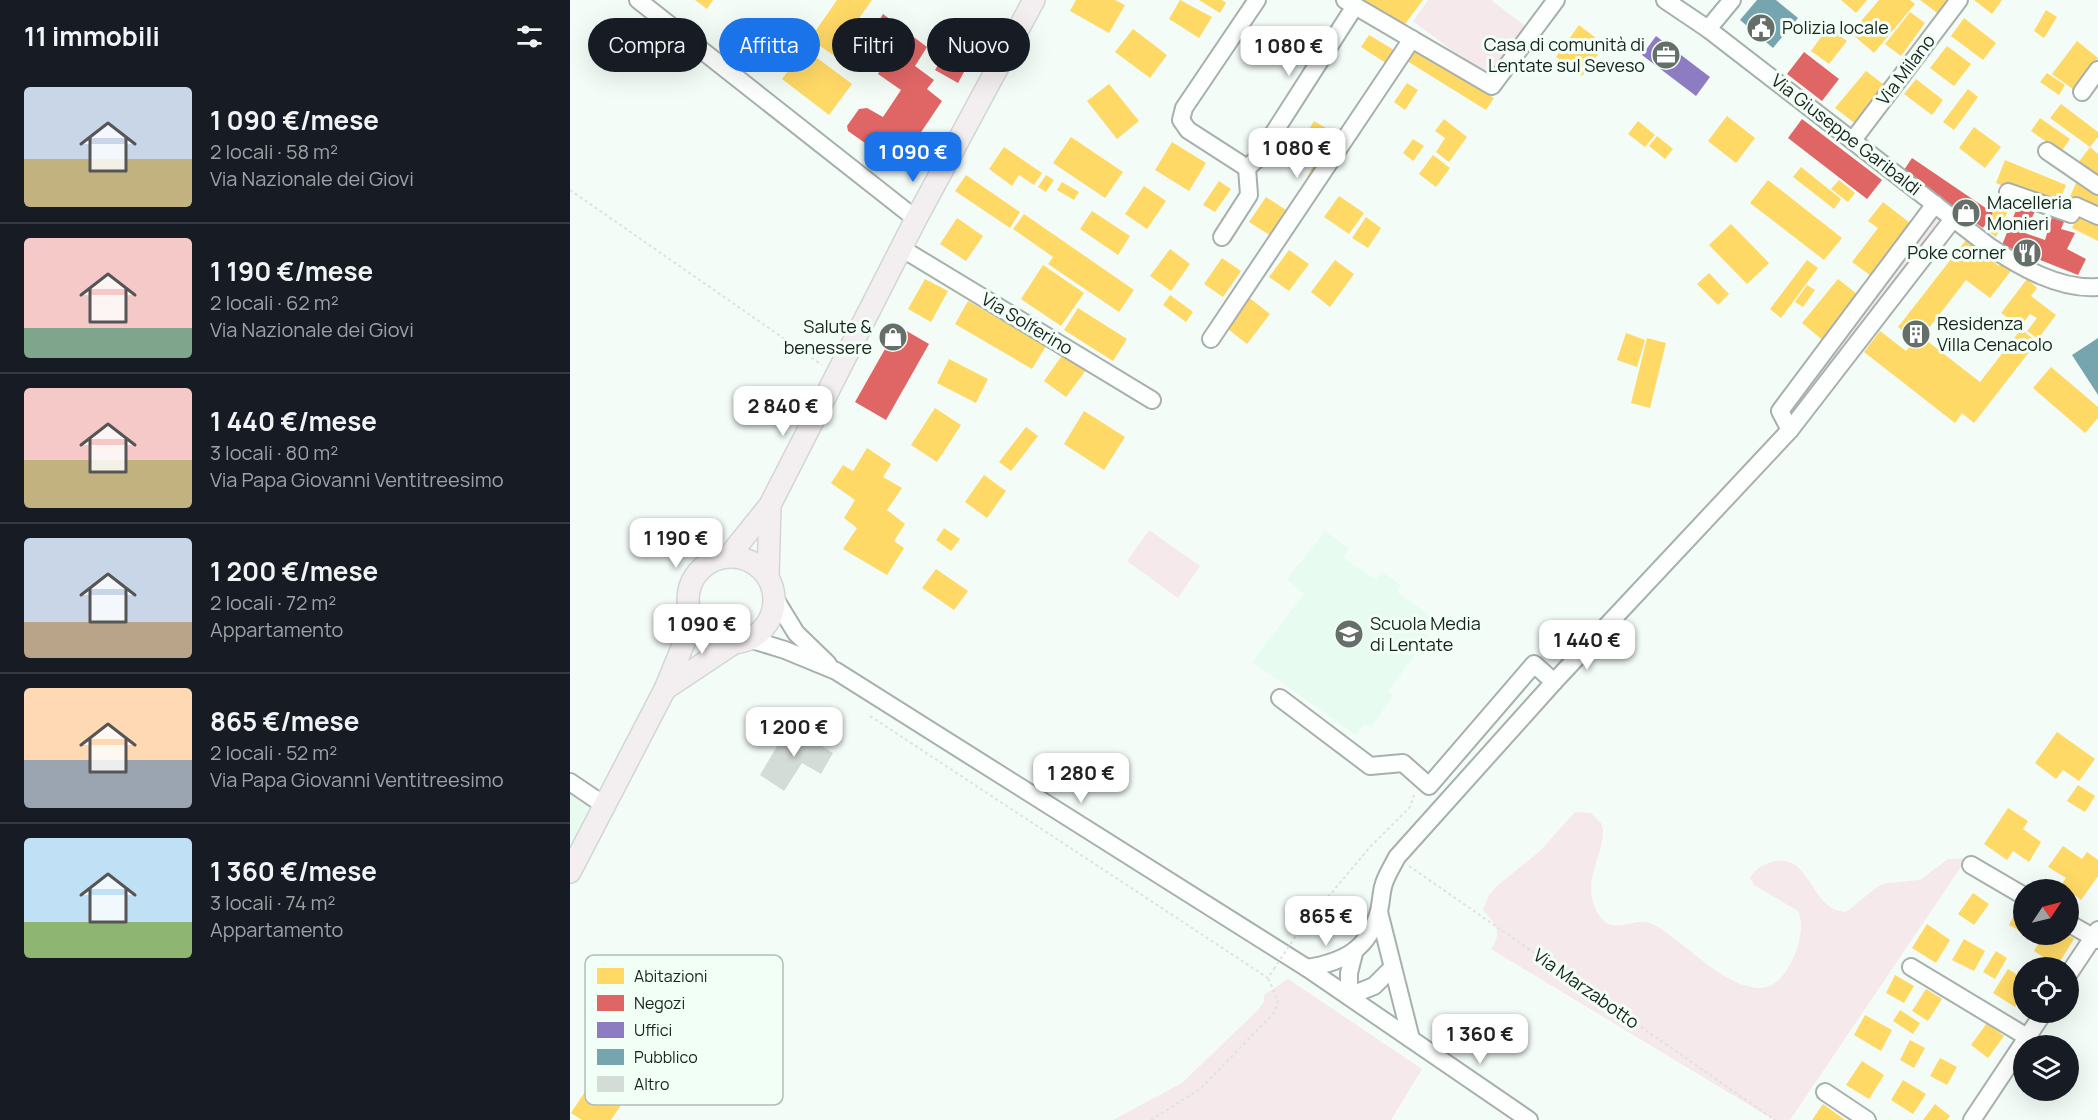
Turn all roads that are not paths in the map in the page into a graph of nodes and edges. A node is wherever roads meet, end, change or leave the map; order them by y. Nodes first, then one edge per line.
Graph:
1 (638, 0) edge
2 (1034, 0) edge
3 (1257, 0) edge
4 (1556, 0) edge
5 (1665, 0) edge
6 (1732, 0) edge
7 (1959, 0) edge
8 (1350, 3) edge
9 (1708, 29) junction
10 (1412, 39) junction
11 (2098, 70) edge
12 (2082, 92) dead end
13 (1852, 140) junction
14 (2046, 151) dead end
15 (1247, 168) junction
16 (2098, 186) edge
17 (2008, 192) dead end
18 (1935, 204) junction
19 (2098, 216) edge
20 (916, 219) junction
21 (1953, 219) junction
22 (1222, 237) dead end
23 (901, 248) junction
24 (2098, 287) edge
25 (1211, 339) dead end
26 (1152, 400) dead end
27 (1790, 430) junction
28 (770, 505) junction
29 (729, 556) junction
30 (768, 577) junction
31 (774, 597) junction
32 (693, 621) junction
33 (741, 641) junction
34 (836, 671) junction
35 (1554, 682) junction
36 (665, 689) junction
37 (1280, 698) dead end
38 (570, 782) edge
39 (604, 805) junction
40 (1971, 865) dead end
41 (570, 872) edge
42 (2013, 890) edge
43 (1379, 912) junction
44 (2079, 928) edge
45 (2096, 936) edge
46 (1354, 953) junction
47 (2079, 960) edge
48 (1307, 968) junction
49 (1392, 968) junction
50 (1911, 968) dead end
51 (1349, 996) junction
52 (2024, 1035) edge
53 (1411, 1039) junction
54 (2013, 1058) edge
55 (1825, 1092) dead end
56 (1529, 1120) edge
57 (1867, 1120) edge
58 (1972, 1120) edge

1 - 20 street
2 - 20 main road
3 - 15 street
4 - 10 street
5 - 9 street, Via Giuseppe Garibaldi
6 - 9 street
7 - 13 street, Via Milano
8 - 10 street
8 - 15 street
9 - 13 street, Via Giuseppe Garibaldi
10 - 25 street
11 - 12 street
13 - 18 street, Via Giuseppe Garibaldi
14 - 16 street
15 - 22 street
17 - 19 street
18 - 21 street, Via Giuseppe Garibaldi
18 - 27 street
20 - 23 main road
21 - 24 street, Via Giuseppe Garibaldi
21 - 27 street
23 - 26 street, Via Solferino
23 - 28 main road
27 - 35 street
28 - 29 main road
28 - 30 main road
29 - 30 main road
29 - 32 main road
30 - 31 main road
31 - 33 main road
31 - 34 street
32 - 33 main road
32 - 36 main road
33 - 34 street
33 - 36 main road
34 - 48 street
35 - 37 street
35 - 43 street
36 - 39 main road
38 - 39 street
39 - 41 main road
40 - 42 street
43 - 46 street
43 - 49 street
44 - 45 street
45 - 47 street
46 - 48 street
46 - 51 street
48 - 51 street
49 - 51 street
49 - 53 street
50 - 52 street
51 - 53 street
53 - 56 street
54 - 58 street
55 - 57 street

